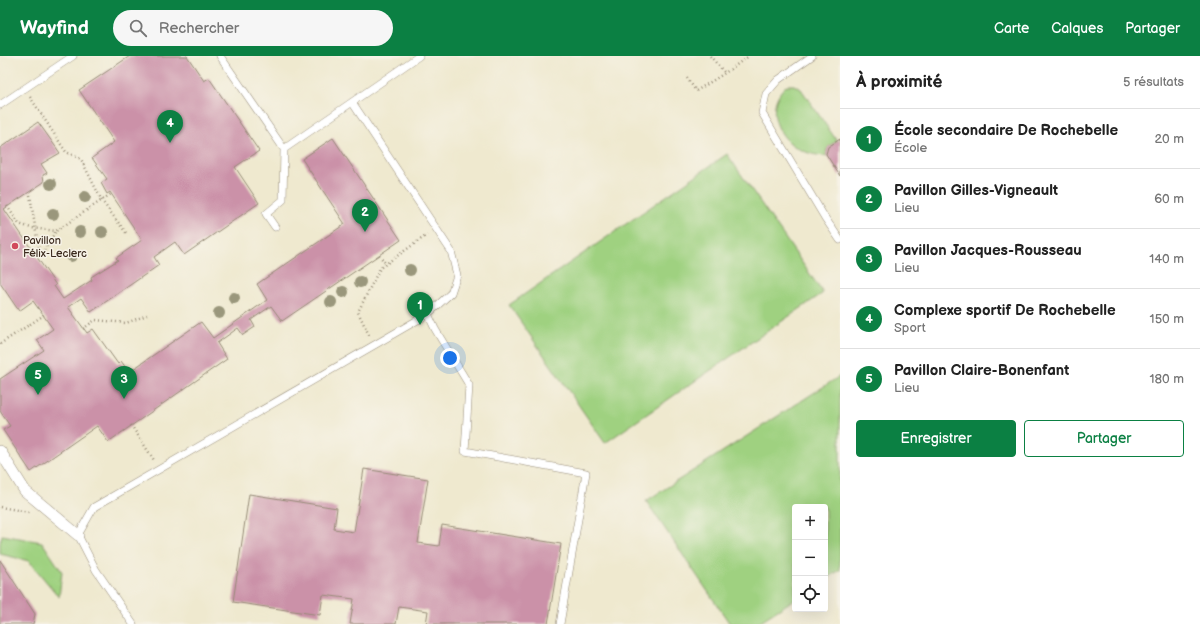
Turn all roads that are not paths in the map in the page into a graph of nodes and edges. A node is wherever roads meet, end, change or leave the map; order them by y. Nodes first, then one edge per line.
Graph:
1 (73, 56) edge
2 (220, 56) edge
3 (419, 56) edge
4 (812, 56) edge
5 (352, 102) junction
6 (0, 105) edge
7 (284, 149) junction
8 (275, 227) dead end
9 (840, 240) edge
10 (428, 314) junction
11 (0, 451) edge
12 (78, 535) junction
13 (133, 624) edge
14 (560, 624) edge

1 - 6 lane
2 - 7 lane
3 - 5 lane
4 - 9 lane
5 - 7 lane
5 - 10 lane
7 - 8 lane
10 - 12 lane
10 - 14 lane
11 - 12 street
12 - 13 lane

